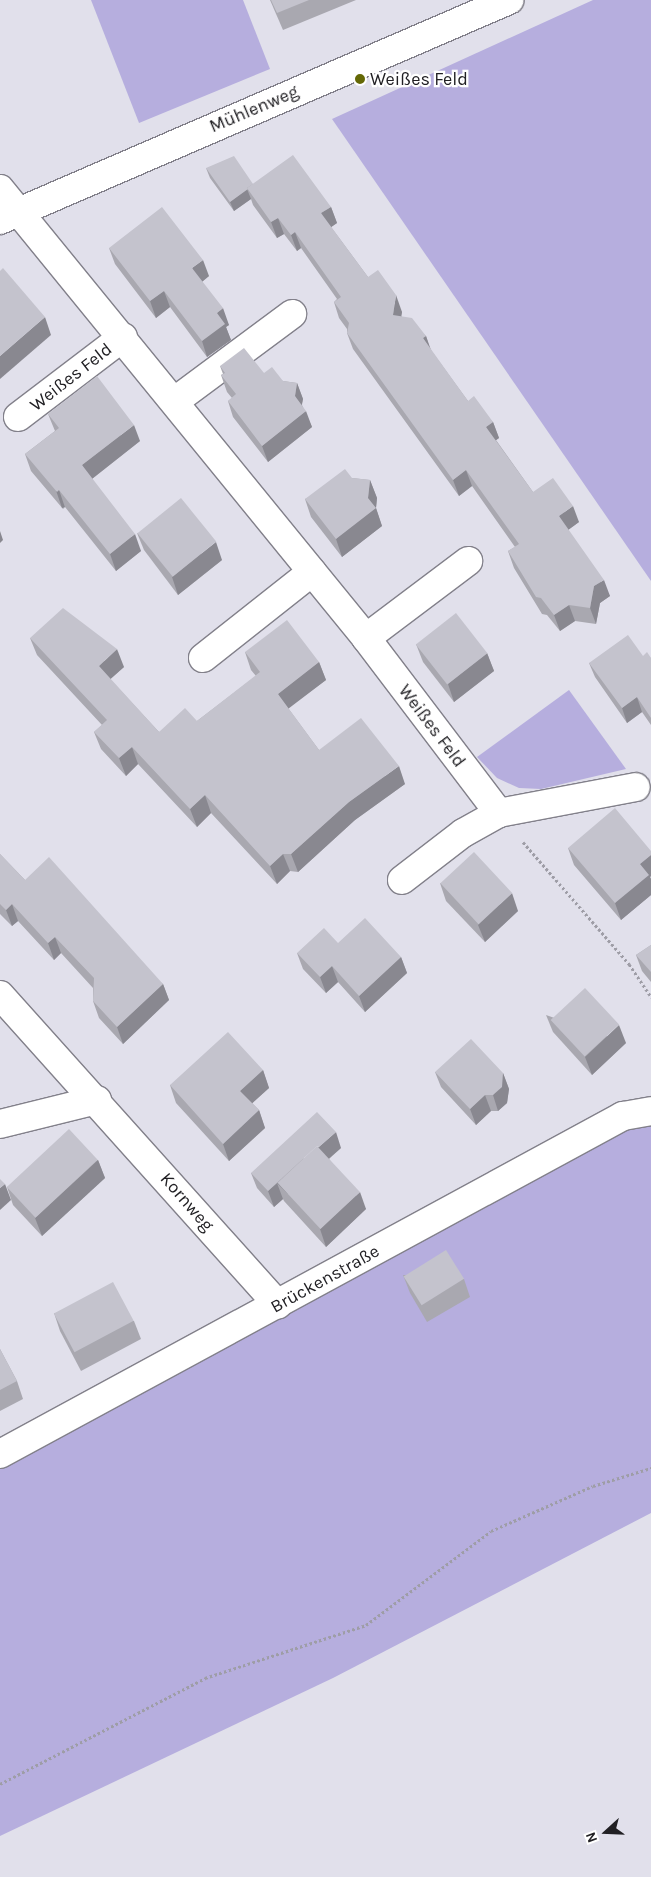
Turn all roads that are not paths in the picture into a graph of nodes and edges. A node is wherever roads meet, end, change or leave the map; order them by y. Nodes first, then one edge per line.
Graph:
1 (509, 0) edge
2 (0, 189) edge
3 (10, 215) edge
4 (292, 314) dead end
5 (123, 336) junction
6 (175, 401) junction
7 (18, 417) dead end
8 (468, 561) dead end
9 (312, 572) junction
10 (366, 638) junction
11 (203, 658) dead end
12 (636, 786) dead end
13 (498, 813) junction
14 (402, 880) dead end
15 (0, 995) edge
16 (97, 1100) junction
17 (651, 1111) edge
18 (0, 1124) edge
19 (278, 1305) junction
20 (0, 1454) edge

1 - 3 street, Mühlenweg
2 - 3 street, Weißes Feld
3 - 5 street, Weißes Feld
4 - 6 street
5 - 6 street, Weißes Feld
5 - 7 street, Weißes Feld
6 - 9 street, Weißes Feld
8 - 10 street
9 - 10 street, Weißes Feld
9 - 11 street
10 - 13 street, Weißes Feld
12 - 13 street
13 - 14 street
15 - 16 street, Kornweg
16 - 18 street
16 - 19 street, Kornweg
17 - 19 street, Brückenstraße
19 - 20 street, Brückenstraße

